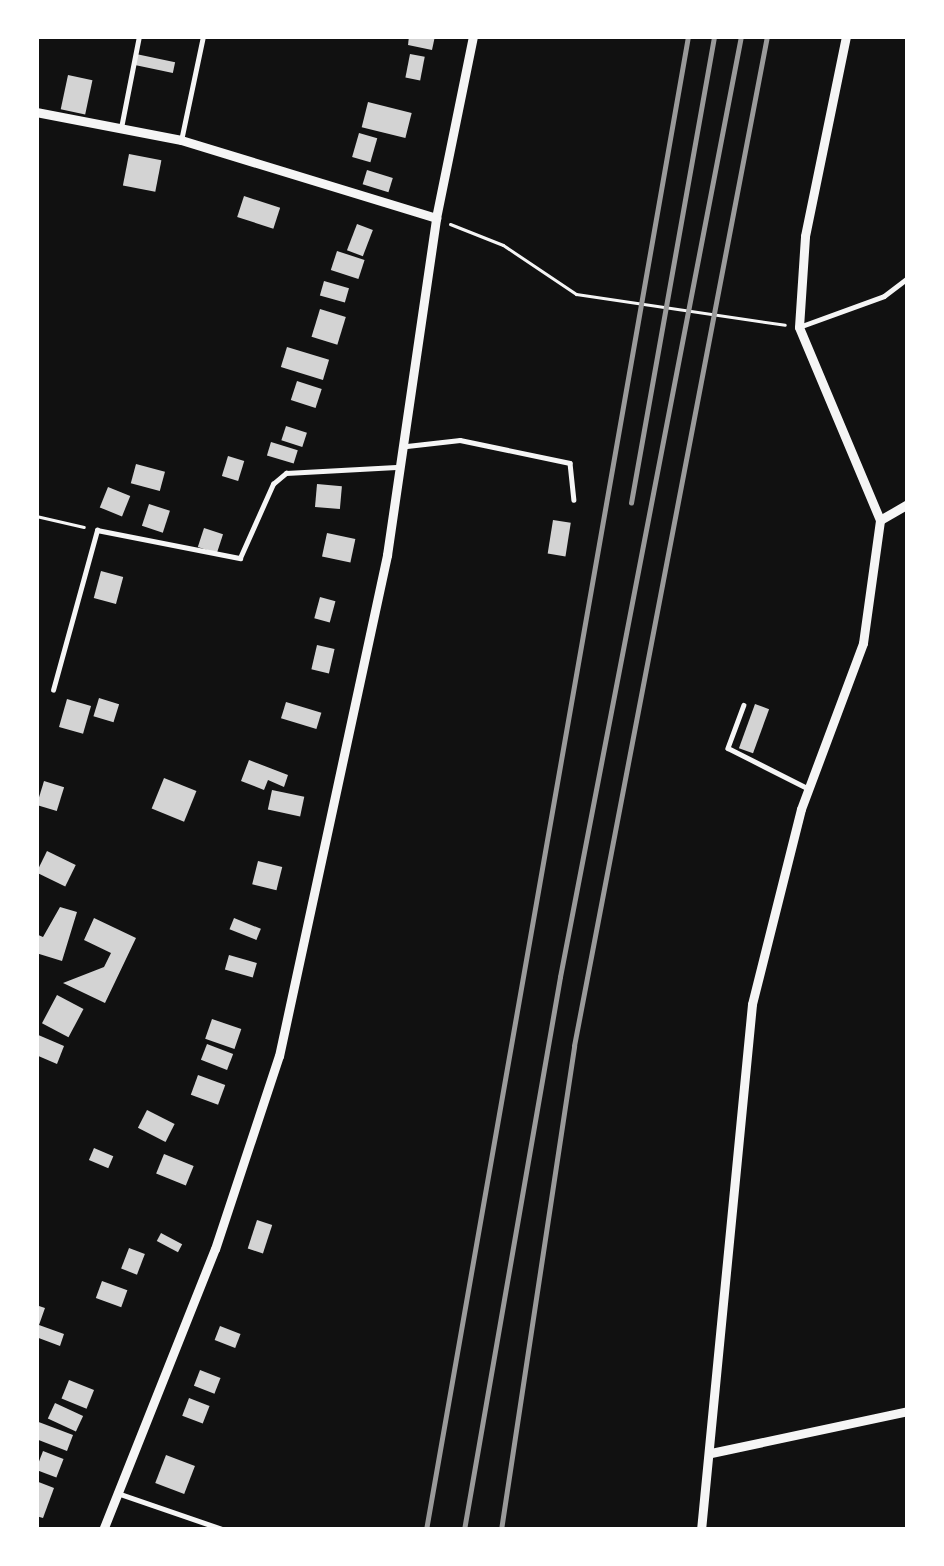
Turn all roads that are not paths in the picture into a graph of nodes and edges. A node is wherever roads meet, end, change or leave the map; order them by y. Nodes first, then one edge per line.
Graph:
1 (139, 36) edge
2 (203, 36) edge
3 (473, 36) edge
4 (846, 36) edge
5 (36, 112) edge
6 (121, 128) junction
7 (181, 140) junction
8 (436, 218) junction
9 (908, 278) edge
10 (799, 327) junction
11 (403, 446) junction
12 (401, 466) junction
13 (574, 500) dead end
14 (908, 504) edge
15 (880, 520) junction
16 (52, 689) dead end
17 (744, 705) dead end
18 (809, 789) junction
19 (908, 1411) edge
20 (711, 1453) junction
21 (120, 1494) junction
22 (103, 1530) edge
23 (225, 1530) edge
24 (701, 1530) edge

1 - 6 lane
2 - 7 lane
3 - 8 street
4 - 10 street
5 - 6 street
6 - 7 street
7 - 8 street
8 - 11 street
9 - 10 lane
10 - 15 street
11 - 12 street
11 - 13 lane
12 - 16 lane
12 - 21 street
14 - 15 street
15 - 18 street
17 - 18 lane
18 - 20 street
19 - 20 street
20 - 24 street
21 - 22 street
21 - 23 lane

